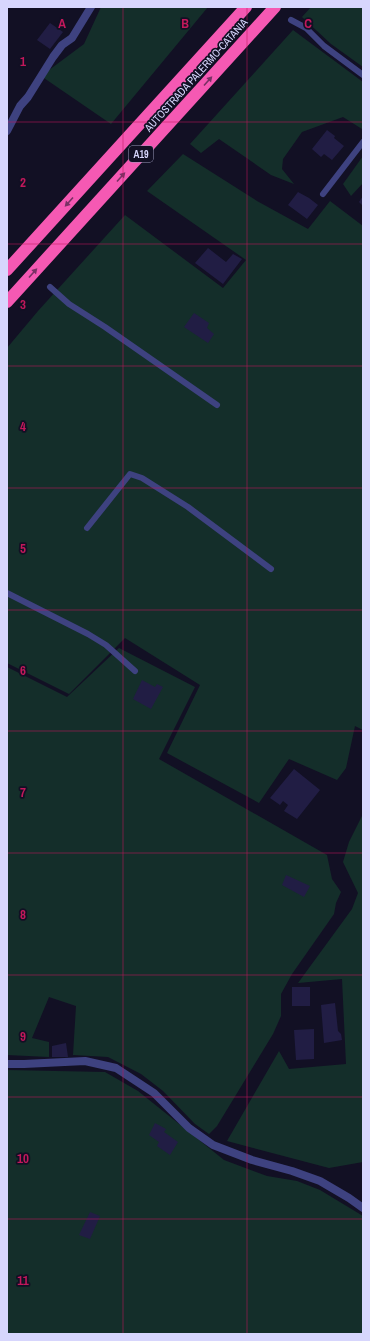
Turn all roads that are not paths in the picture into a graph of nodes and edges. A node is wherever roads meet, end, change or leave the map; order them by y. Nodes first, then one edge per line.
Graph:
1 (91, 7) edge
2 (246, 7) edge
3 (275, 7) edge
4 (292, 20) dead end
5 (363, 75) edge
6 (7, 131) edge
7 (363, 142) edge
8 (323, 194) dead end
9 (7, 270) edge
10 (50, 287) dead end
11 (7, 302) edge
12 (217, 405) dead end
13 (87, 528) dead end
14 (271, 569) dead end
15 (7, 593) edge
16 (135, 671) dead end
17 (7, 1064) edge
18 (363, 1208) edge

1 - 6 street
2 -> 9 highway, AUTOSTRADA PALERMO-CATANIA / A19
11 -> 3 highway, AUTOSTRADA PALERMO-CATANIA / A19
4 - 5 lane
7 - 8 lane
10 - 12 lane
13 - 14 lane
15 - 16 lane
17 - 18 street

